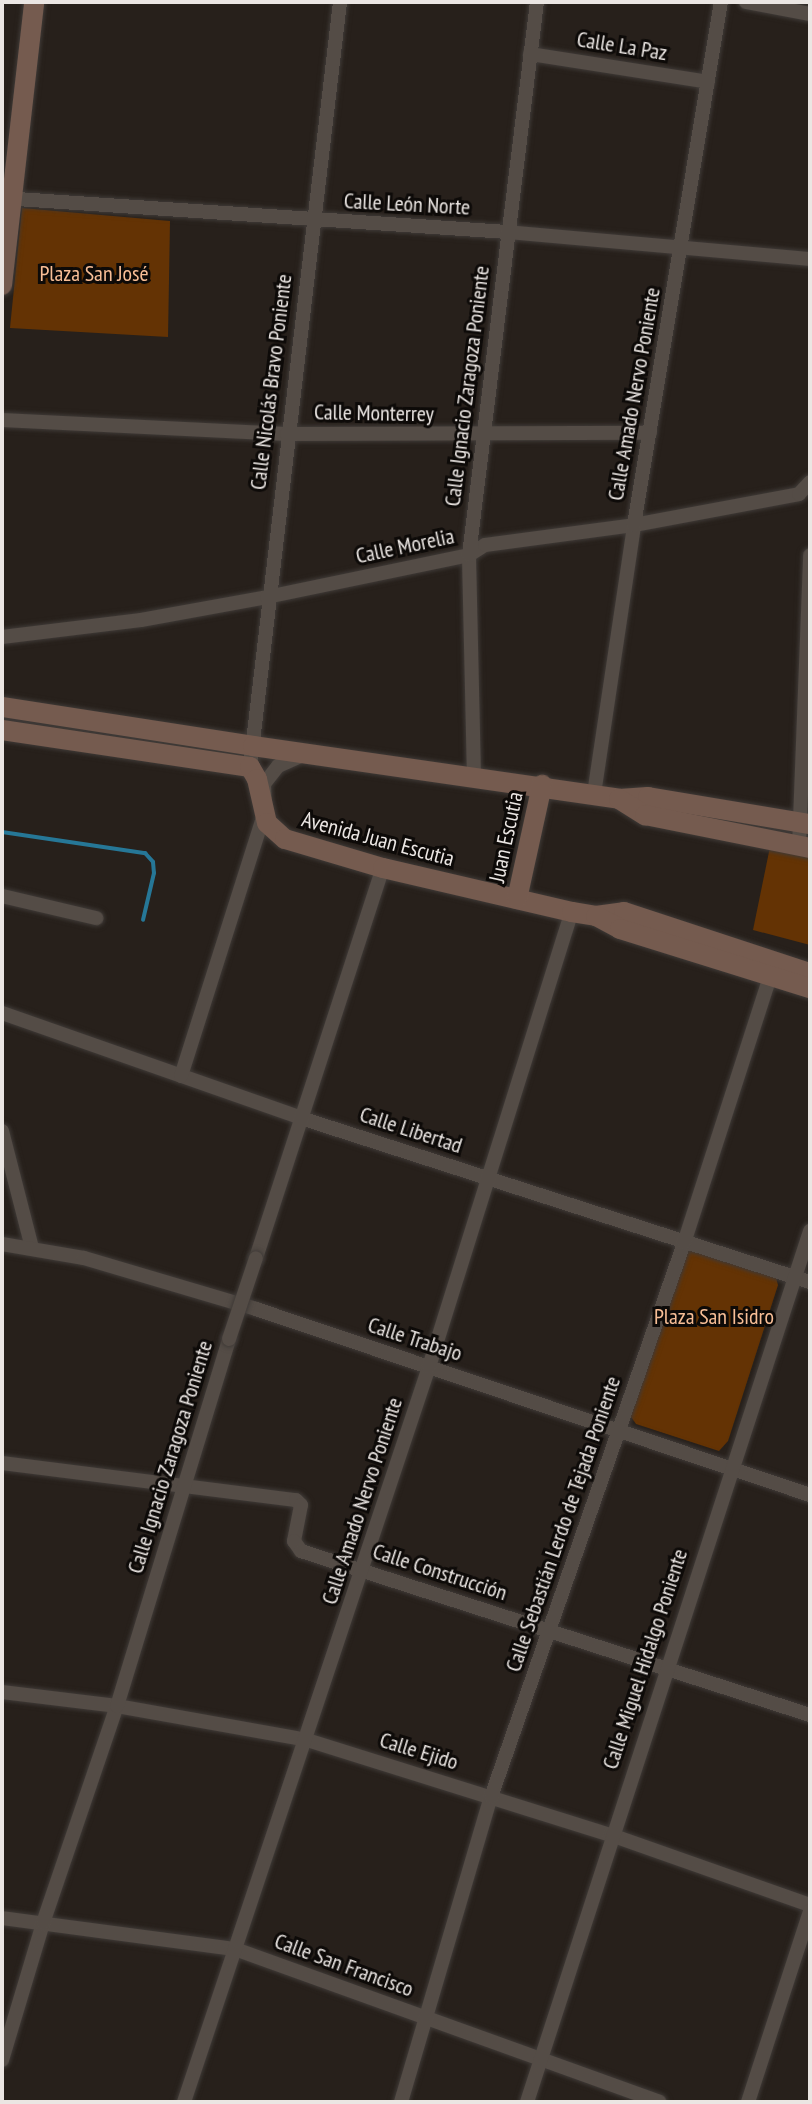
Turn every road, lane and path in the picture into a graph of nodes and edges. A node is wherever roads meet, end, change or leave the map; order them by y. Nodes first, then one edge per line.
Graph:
1 (34, 2) edge
2 (340, 2) edge
3 (537, 2) edge
4 (721, 2) edge
5 (746, 2) edge
6 (810, 14) edge
7 (530, 54) junction
8 (708, 82) junction
9 (7, 198) edge
10 (312, 221) junction
11 (507, 232) junction
12 (682, 246) junction
13 (810, 259) edge
14 (2, 285) edge
15 (2, 420) edge
16 (650, 433) junction
17 (287, 434) junction
18 (483, 436) junction
19 (810, 482) edge
20 (634, 525) junction
21 (469, 555) junction
22 (810, 555) edge
23 (267, 597) junction
24 (2, 637) edge
25 (2, 707) edge
26 (2, 730) edge
27 (306, 754) junction
28 (251, 757) junction
29 (474, 777) junction
30 (542, 785) junction
31 (594, 794) junction
32 (619, 799) junction
33 (265, 811) junction
34 (804, 823) edge
35 (804, 847) edge
36 (383, 868) junction
37 (2, 896) edge
38 (517, 899) junction
39 (572, 912) junction
40 (96, 918) dead end
41 (772, 970) junction
42 (810, 973) edge
43 (810, 988) edge
44 (2, 1013) edge
45 (181, 1076) junction
46 (304, 1119) junction
47 (2, 1131) edge
48 (489, 1179) junction
49 (810, 1231) edge
50 (684, 1243) junction
51 (2, 1244) edge
52 (32, 1248) junction
53 (795, 1276) junction
54 (810, 1282) edge
55 (429, 1367) junction
56 (620, 1430) junction
57 (2, 1463) edge
58 (732, 1468) junction
59 (184, 1485) junction
60 (810, 1495) edge
61 (362, 1570) junction
62 (549, 1631) junction
63 (665, 1668) junction
64 (2, 1692) edge
65 (117, 1706) junction
66 (810, 1715) edge
67 (307, 1740) junction
68 (491, 1797) junction
69 (611, 1835) junction
70 (810, 1908) edge
71 (2, 1918) edge
72 (43, 1923) junction
73 (235, 1949) junction
74 (427, 2018) junction
75 (541, 2059) junction
76 (2, 2060) edge
77 (184, 2102) edge
78 (401, 2102) edge
79 (527, 2102) edge
80 (659, 2102) edge
81 (748, 2102) edge

1 - 9 main road
2 - 10 street, Calle Nicolás Bravo Poniente
3 - 7 street, Calle Ignacio Zaragoza Poniente
4 - 8 street, Calle Amado Nervo Poniente
5 - 6 street
7 - 8 street, Calle La Paz
7 - 11 street, Calle Ignacio Zaragoza Poniente
8 - 12 street, Calle Amado Nervo Poniente
9 - 10 street, Calle León Norte
9 - 14 main road
10 - 11 street, Calle León Norte
10 - 17 street, Calle Nicolás Bravo Poniente
11 - 12 street, Calle León Norte
11 - 18 street, Calle Ignacio Zaragoza Poniente
12 - 13 street, Calle León Norte
12 - 16 street, Calle Amado Nervo Poniente
15 - 17 street, Calle Monterrey
16 - 18 street, Calle Monterrey
16 - 20 street, Calle Amado Nervo Poniente
17 - 18 street, Calle Monterrey
17 - 23 street, Calle Nicolás Bravo Poniente
18 - 21 street, Calle Ignacio Zaragoza Poniente
19 - 20 street, Calle Morelia
20 - 21 street, Calle Morelia
20 - 31 street, Calle Amado Nervo Poniente
21 - 23 street, Calle Morelia
21 - 29 street, Calle Ignacio Zaragoza Poniente
22 - 34 street
23 - 24 street, Calle Morelia
23 - 28 street, Calle Nicolás Bravo Poniente
25 - 28 main road
26 - 28 main road
27 - 28 main road
27 - 29 main road
27 - 33 street
28 - 33 main road, Avenida Juan Escutia
29 - 30 main road
30 - 31 main road
30 - 38 main road, Juan Escutia
31 - 32 main road
32 - 34 main road
32 - 35 main road
33 - 36 main road, Avenida Juan Escutia
33 - 45 street
34 - 35 street
36 - 38 main road, Avenida Juan Escutia
36 - 46 street, Calle Ignacio Zaragoza Poniente
37 - 40 street
38 - 39 main road, Avenida Juan Escutia
39 - 41 main road, Avenida Juan Escutia
39 - 48 street, Calle Amado Nervo Poniente
41 - 42 main road, Avenida Juan Escutia
41 - 43 main road, Avenida Juan Escutia
41 - 50 street, Calle Sebastián Lerdo de Tejada Poniente
44 - 45 street, Calle Libertad
45 - 46 street, Calle Libertad
46 - 48 street, Calle Libertad
46 - 59 street, Calle Ignacio Zaragoza Poniente, bridge
47 - 52 street
48 - 50 street, Calle Libertad
48 - 55 street, Calle Amado Nervo Poniente
49 - 53 street, Calle Miguel Hidalgo Poniente
50 - 53 street, Calle Libertad
50 - 56 street, Calle Sebastián Lerdo de Tejada Poniente
51 - 52 street, Calle Trabajo
52 - 55 street, Calle Trabajo
53 - 54 street, Calle Libertad
53 - 58 street, Calle Miguel Hidalgo Poniente
55 - 56 street, Calle Trabajo
55 - 61 street, Calle Amado Nervo Poniente
56 - 58 street, Calle Trabajo
56 - 62 street, Calle Sebastián Lerdo de Tejada Poniente
57 - 59 street, Calle Construcción
58 - 60 street, Calle Trabajo
58 - 63 street, Calle Miguel Hidalgo Poniente
59 - 61 street, Calle Construcción
59 - 65 street, Calle Ignacio Zaragoza Poniente
61 - 62 street, Calle Construcción
61 - 67 street, Calle Amado Nervo Poniente
62 - 63 street, Calle Construcción
62 - 68 street, Calle Sebastián Lerdo de Tejada Poniente
63 - 66 street, Calle Construcción
63 - 69 street, Calle Miguel Hidalgo Poniente
64 - 65 street, Calle Ejido
65 - 67 street, Calle Ejido
65 - 72 street, Calle Ignacio Zaragoza Poniente
67 - 68 street, Calle Ejido
67 - 73 street, Calle Amado Nervo Poniente
68 - 69 street, Calle Ejido
68 - 74 street, Calle Sebastián Lerdo de Tejada Poniente
69 - 70 street, Calle Ejido
69 - 75 street, Calle Miguel Hidalgo Poniente
70 - 81 street
71 - 72 street, Calle San Francisco
72 - 73 street, Calle San Francisco
72 - 76 street, Calle Ignacio Zaragoza Poniente
73 - 74 street, Calle San Francisco
73 - 77 street, Calle Amado Nervo Poniente
74 - 75 street, Calle San Francisco
74 - 78 street, Calle Sebastián Lerdo de Tejada Poniente
75 - 79 street, Calle Miguel Hidalgo Poniente
75 - 80 street, Calle San Francisco

